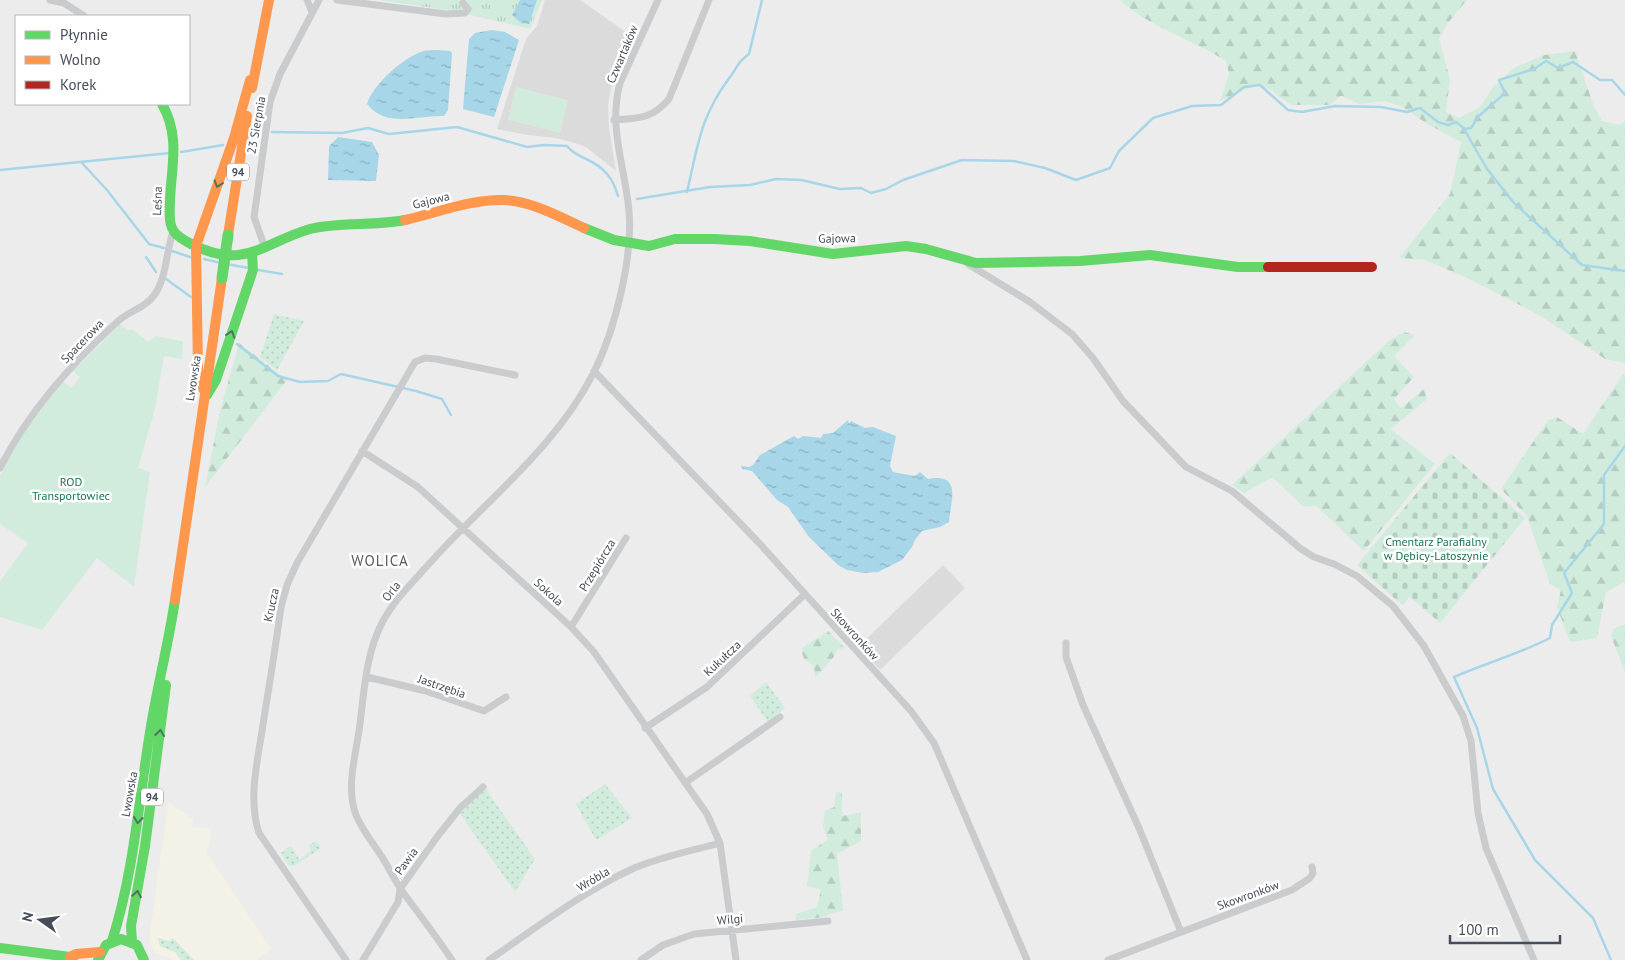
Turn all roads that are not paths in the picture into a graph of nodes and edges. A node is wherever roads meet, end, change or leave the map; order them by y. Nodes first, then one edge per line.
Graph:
1 (50, 0) edge
2 (261, 0) edge
3 (269, 0) edge
4 (306, 0) edge
5 (318, 0) edge
6 (337, 0) edge
7 (658, 0) edge
8 (709, 0) edge
9 (66, 2) edge
10 (463, 3) dead end
11 (312, 12) junction
12 (83, 15) edge
13 (250, 80) junction
14 (163, 105) edge
15 (248, 108) junction
16 (614, 120) junction
17 (173, 232) junction
18 (628, 244) junction
19 (196, 246) junction
20 (265, 248) junction
21 (252, 253) junction
22 (237, 256) joint
23 (963, 261) junction
24 (1372, 267) dead end
25 (594, 371) junction
26 (515, 376) dead end
27 (204, 399) junction
28 (362, 451) junction
29 (0, 468) edge
30 (464, 527) junction
31 (626, 538) dead end
32 (804, 594) junction
33 (571, 628) junction
34 (1066, 644) dead end
35 (167, 651) junction
36 (367, 678) junction
37 (506, 697) dead end
38 (780, 717) dead end
39 (645, 728) junction
40 (685, 783) junction
41 (483, 787) dead end
42 (720, 844) junction
43 (1312, 867) dead end
44 (400, 889) junction
45 (828, 921) dead end
46 (732, 930) junction
47 (1181, 932) junction
48 (112, 941) junction
49 (132, 942) junction
50 (0, 948) edge
51 (99, 956) edge
52 (71, 958) edge
53 (144, 960) edge
54 (346, 960) edge
55 (363, 960) edge
56 (452, 960) edge
57 (489, 960) edge
58 (641, 960) edge
59 (736, 960) edge
60 (1027, 960) edge
61 (1108, 960) edge
62 (1534, 960) edge

1 - 9 street
2 - 13 main road, Lwowska / 94
3 - 15 main road, Lwowska / 94
4 - 11 street
5 - 11 street, 23 Sierpnia
6 - 10 street
7 - 16 street, Czwartaków
8 - 16 street
9 - 12 street
11 - 20 street, 23 Sierpnia
13 - 15 main road, Lwowska / 94
13 -> 19 main road
14 - 17 main road, Leśna
15 - 27 main road, Lwowska / 94, bridge
16 - 18 street
17 - 19 main road, Leśna
17 - 29 street, Spacerowa
18 - 20 main road, Gajowa
18 - 23 main road, Gajowa
18 - 25 street, Orla
19 - 22 main road, Leśna
19 - 27 main road
20 - 21 main road, Gajowa
21 - 22 main road, Gajowa
27 -> 21 main road
23 - 24 main road, Gajowa
23 - 62 street
25 - 30 street, Orla
25 - 32 street, Skowronków
26 - 28 street, Krucza
27 - 35 main road, Lwowska / 94
28 - 30 street, Sokola
28 - 54 street, Krucza
30 - 33 street, Sokola
30 - 36 street, Orla
31 - 33 street, Przepiórcza
32 - 39 street, Kukułcza
32 - 60 street, Skowronków
33 - 39 street, Sokola
34 - 47 street
35 -> 48 main road, Lwowska / 94
49 -> 35 main road, Lwowska / 94
36 - 37 street, Jastrzębia
36 - 44 street, Orla
38 - 40 street
39 - 40 street, Sokola
40 - 42 street, Sokola
41 - 44 street, Pawia
42 - 46 street, Sokola
42 - 57 street, Wróbla
43 - 47 street, Skowronków
44 - 55 street, Pawia
44 - 56 street, Orla
45 - 46 street, Wilgi
46 - 58 street, Wilgi
46 - 59 street, Sokola
47 - 61 street, Skowronków
48 - 49 main road
48 - 51 main road, 94
49 - 53 main road
50 - 52 main road
51 - 52 main road

